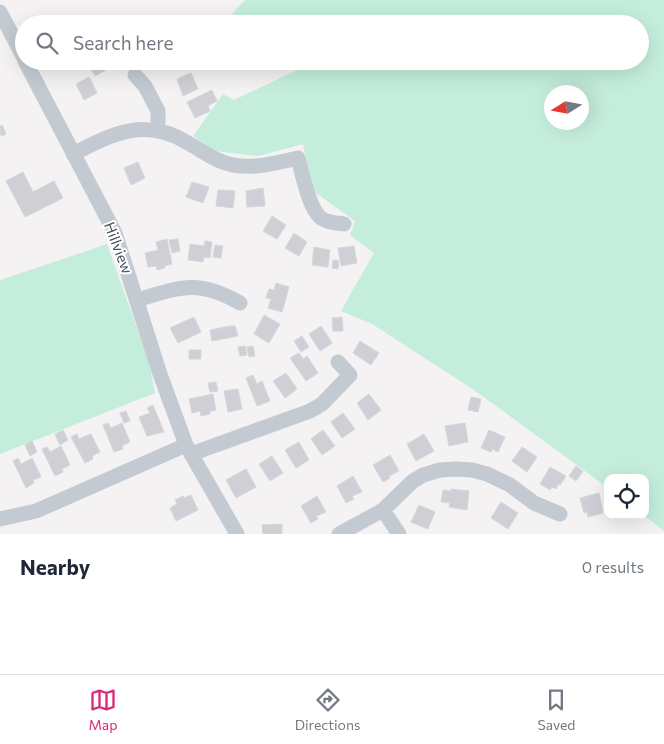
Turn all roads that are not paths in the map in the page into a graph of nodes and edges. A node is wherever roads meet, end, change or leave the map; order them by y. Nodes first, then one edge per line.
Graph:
1 (0, 12) edge
2 (15, 42) edge
3 (29, 70) edge
4 (135, 75) dead end
5 (158, 130) junction
6 (73, 154) junction
7 (344, 224) dead end
8 (137, 300) junction
9 (242, 305) dead end
10 (338, 362) dead end
11 (188, 449) junction
12 (383, 510) junction
13 (560, 514) dead end
14 (0, 519) edge
15 (0, 528) edge
16 (233, 528) edge
17 (0, 534) edge
18 (339, 534) edge
19 (399, 534) edge

1 - 2 street, Hillview
3 - 6 street, Hillview
4 - 5 street
5 - 6 street
5 - 7 street
6 - 8 street, Hillview
8 - 9 street
8 - 11 street, Hillview
10 - 11 street
11 - 14 street
11 - 16 street, Hillview
12 - 13 street
12 - 18 street
12 - 19 street
15 - 17 street

